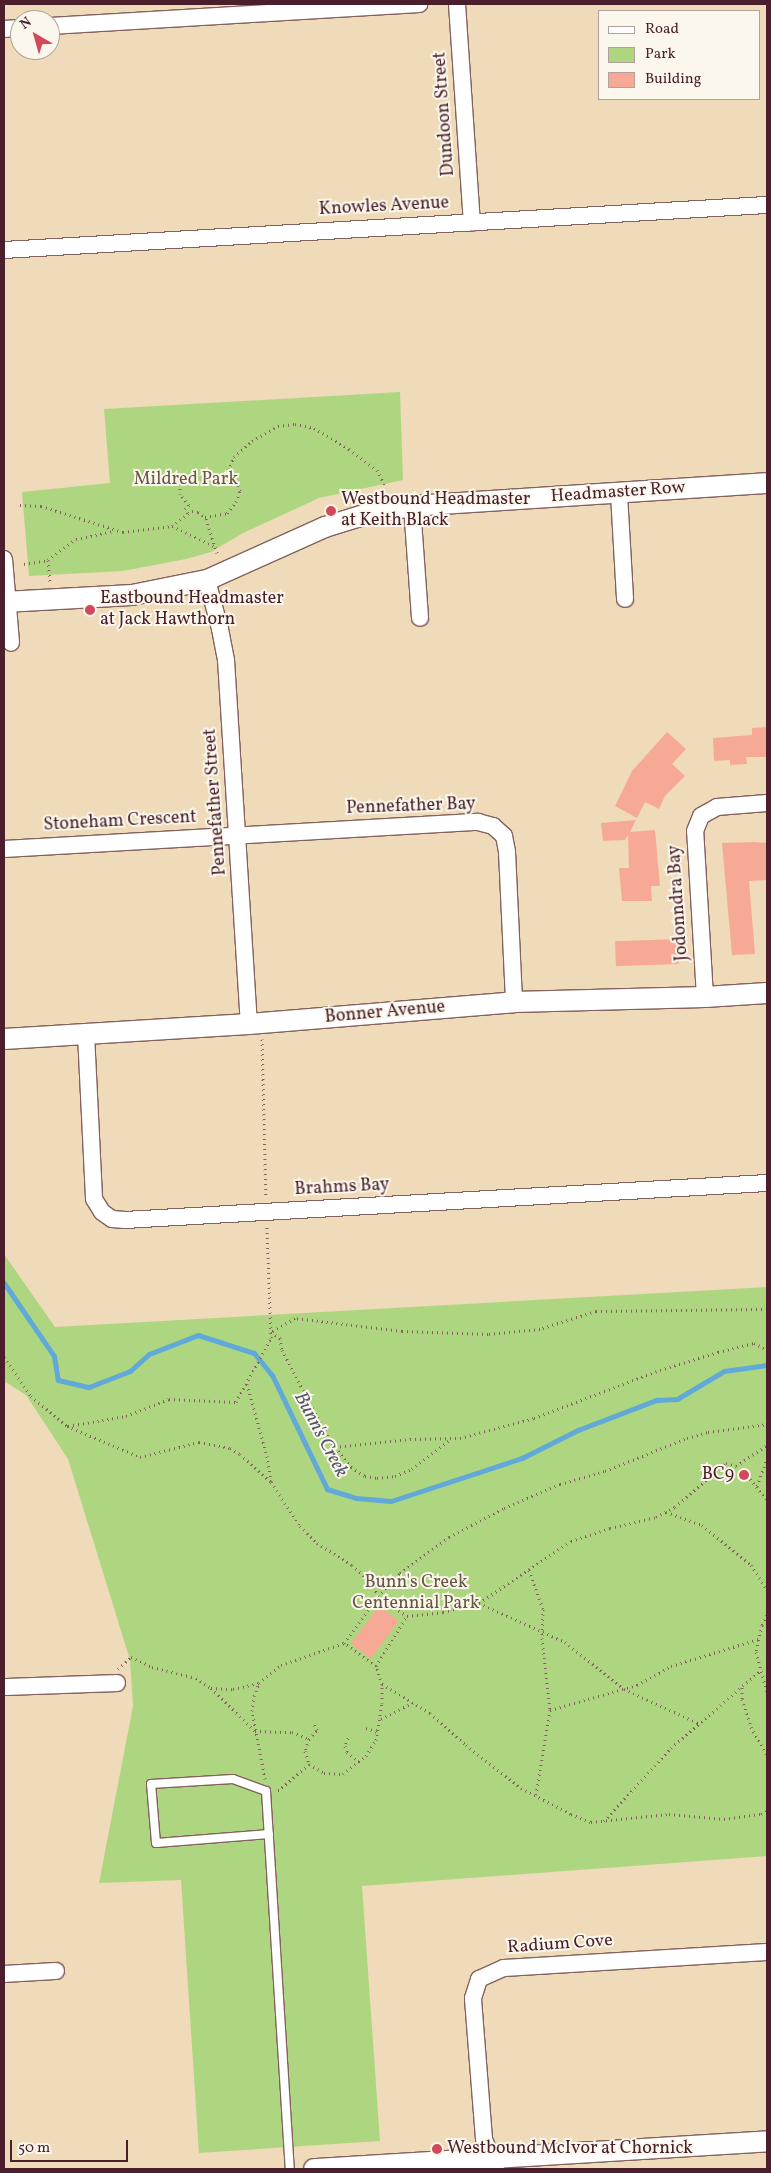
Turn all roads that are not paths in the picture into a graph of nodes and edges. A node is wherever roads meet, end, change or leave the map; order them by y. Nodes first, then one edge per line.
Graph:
1 (419, 4) edge
2 (457, 4) edge
3 (60, 25) edge
4 (767, 205) edge
5 (472, 222) junction
6 (4, 250) edge
7 (767, 483) edge
8 (619, 494) junction
9 (412, 506) junction
10 (4, 559) edge
11 (207, 580) junction
12 (625, 598) dead end
13 (5, 602) edge
14 (420, 618) dead end
15 (11, 643) dead end
16 (767, 803) edge
17 (238, 835) junction
18 (4, 849) edge
19 (767, 993) edge
20 (705, 997) junction
21 (514, 1002) junction
22 (255, 1023) junction
23 (86, 1034) junction
24 (4, 1039) edge
25 (767, 1183) edge
26 (116, 1683) dead end
27 (4, 1687) edge
28 (269, 1834) junction
29 (767, 1952) edge
30 (56, 1971) dead end
31 (4, 1974) edge
32 (767, 2141) edge
33 (493, 2163) edge
34 (290, 2169) edge
35 (314, 2169) edge

1 - 3 street
2 - 5 street, Dundoon Street
4 - 5 street, Knowles Avenue
5 - 6 street, Knowles Avenue
7 - 8 street, Headmaster Row
8 - 9 street, Headmaster Row
8 - 12 street
9 - 11 street, Headmaster Row
9 - 14 street
10 - 13 street
11 - 13 street, Headmaster Row
11 - 17 street, Pennefather Street
13 - 15 street
16 - 20 street, Jodonndra Bay
17 - 18 street, Stoneham Crescent
17 - 21 street, Pennefather Bay
17 - 22 street, Pennefather Street
19 - 20 street, Bonner Avenue
20 - 21 street, Bonner Avenue
21 - 22 street, Bonner Avenue
22 - 23 street, Bonner Avenue
23 - 24 street, Bonner Avenue
23 - 25 street, Brahms Bay
26 - 27 street
28 - 28 lane
28 - 34 lane
29 - 33 street, Radium Cove
30 - 31 street
32 - 33 street
33 - 35 street

